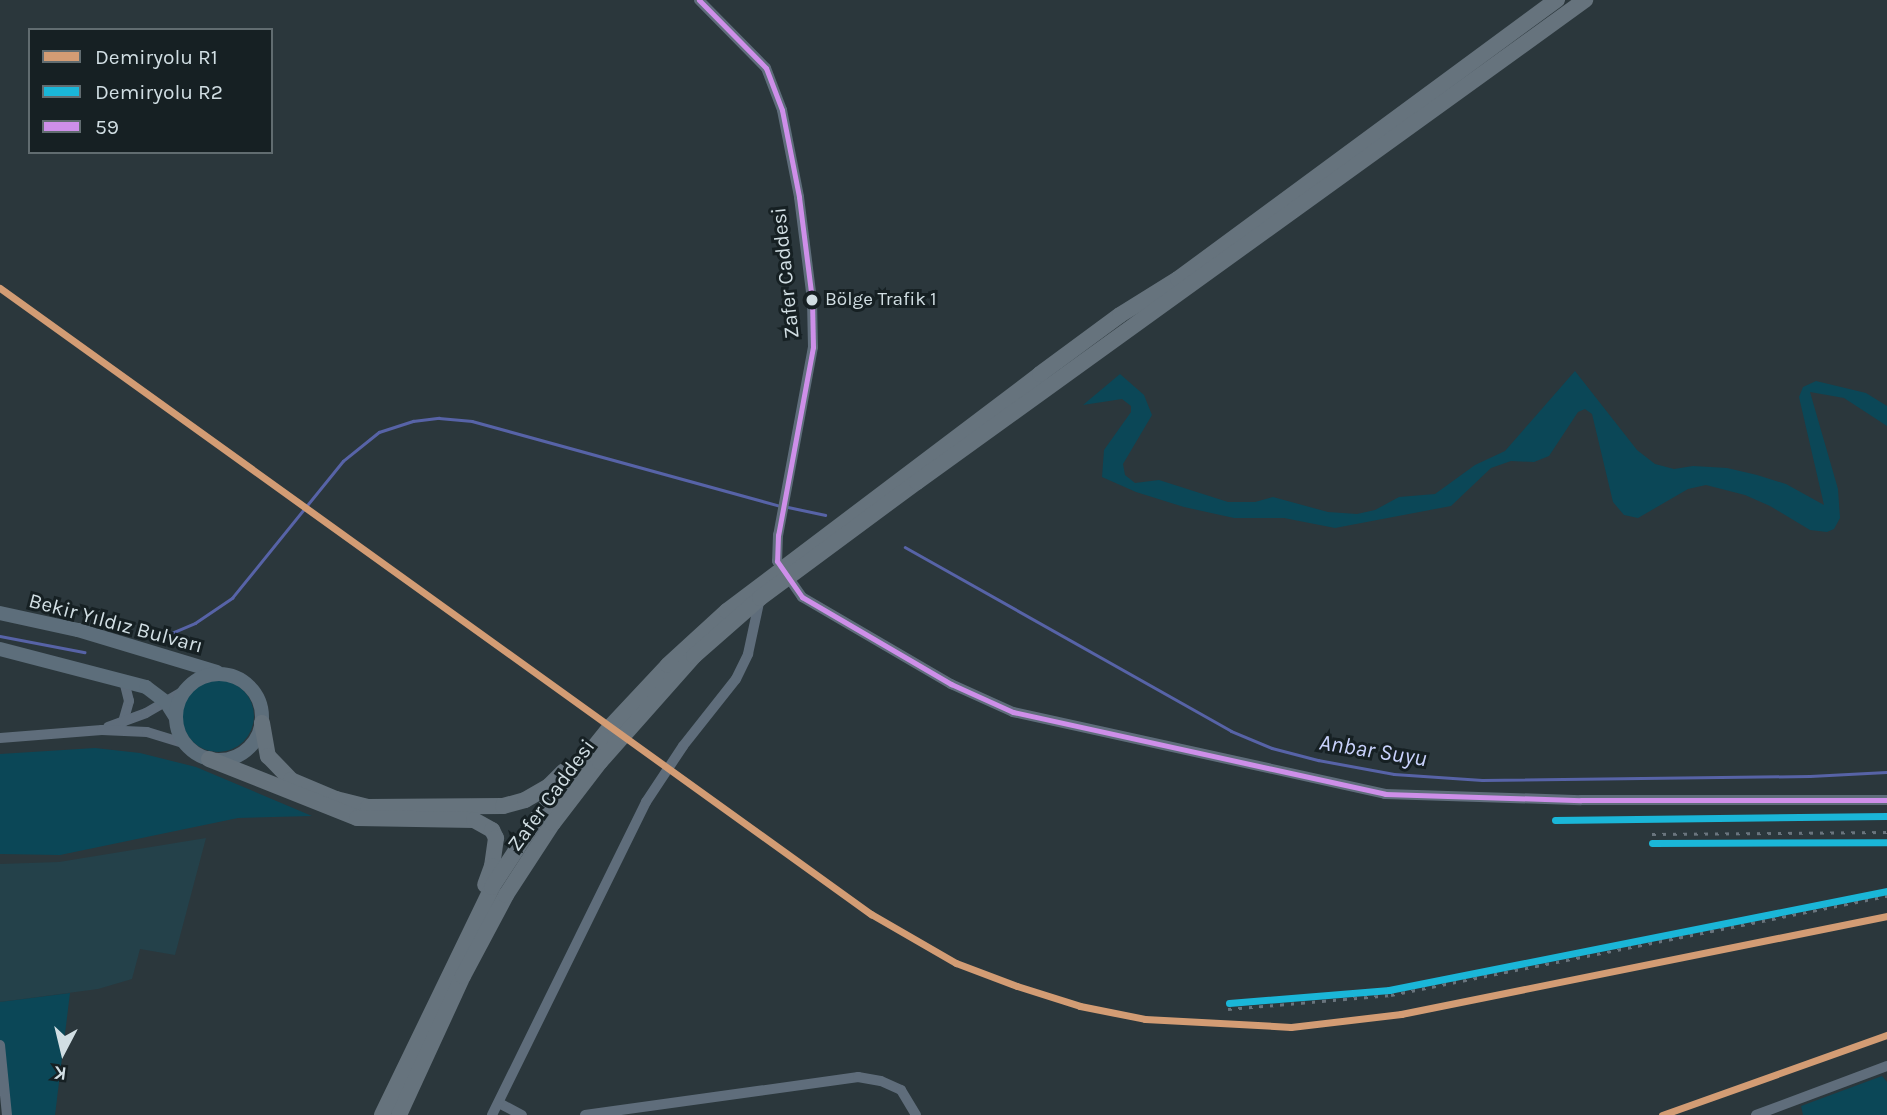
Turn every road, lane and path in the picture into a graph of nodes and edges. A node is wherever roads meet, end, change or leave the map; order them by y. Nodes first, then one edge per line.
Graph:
1 (699, 0) edge
2 (1557, 0) edge
3 (1585, 0) edge
4 (874, 507) junction
5 (784, 575) junction
6 (760, 598) junction
7 (0, 613) edge
8 (0, 649) edge
9 (222, 674) junction
10 (124, 681) junction
11 (184, 691) junction
12 (166, 702) junction
13 (176, 718) junction
14 (123, 722) junction
15 (262, 723) junction
16 (102, 730) junction
17 (0, 738) edge
18 (186, 744) junction
19 (209, 759) junction
20 (583, 760) junction
21 (1887, 800) edge
22 (456, 957) junction
23 (0, 1045) edge
24 (1887, 1066) edge
25 (499, 1103) junction
26 (7, 1115) edge
27 (382, 1115) edge
28 (399, 1115) edge
29 (492, 1115) edge
30 (522, 1115) edge
31 (585, 1115) edge
32 (916, 1115) edge
33 (1756, 1115) edge

1 - 5 street, Zafer Caddesi
2 - 4 highway
3 - 4 highway
4 - 5 highway, Zafer Caddesi
5 - 6 highway, Zafer Caddesi
5 - 20 highway, Zafer Caddesi
5 - 21 street
6 - 25 street
6 - 28 highway, Zafer Caddesi
7 - 9 main road, Bekir Yıldız Bulvarı
8 - 10 main road
9 - 11 main road
9 - 15 main road
10 - 12 main road
10 - 14 street
11 - 12 street
11 - 13 main road
12 - 13 main road
12 - 14 street
13 - 18 main road
14 - 16 street
15 - 19 main road
15 - 20 highway
16 - 17 street
16 - 18 street
18 - 19 main road
19 - 22 highway
20 - 22 highway, Zafer Caddesi
22 - 27 highway, Zafer Caddesi
23 - 26 street
24 - 33 street
25 - 29 street
25 - 30 street
31 - 32 street

